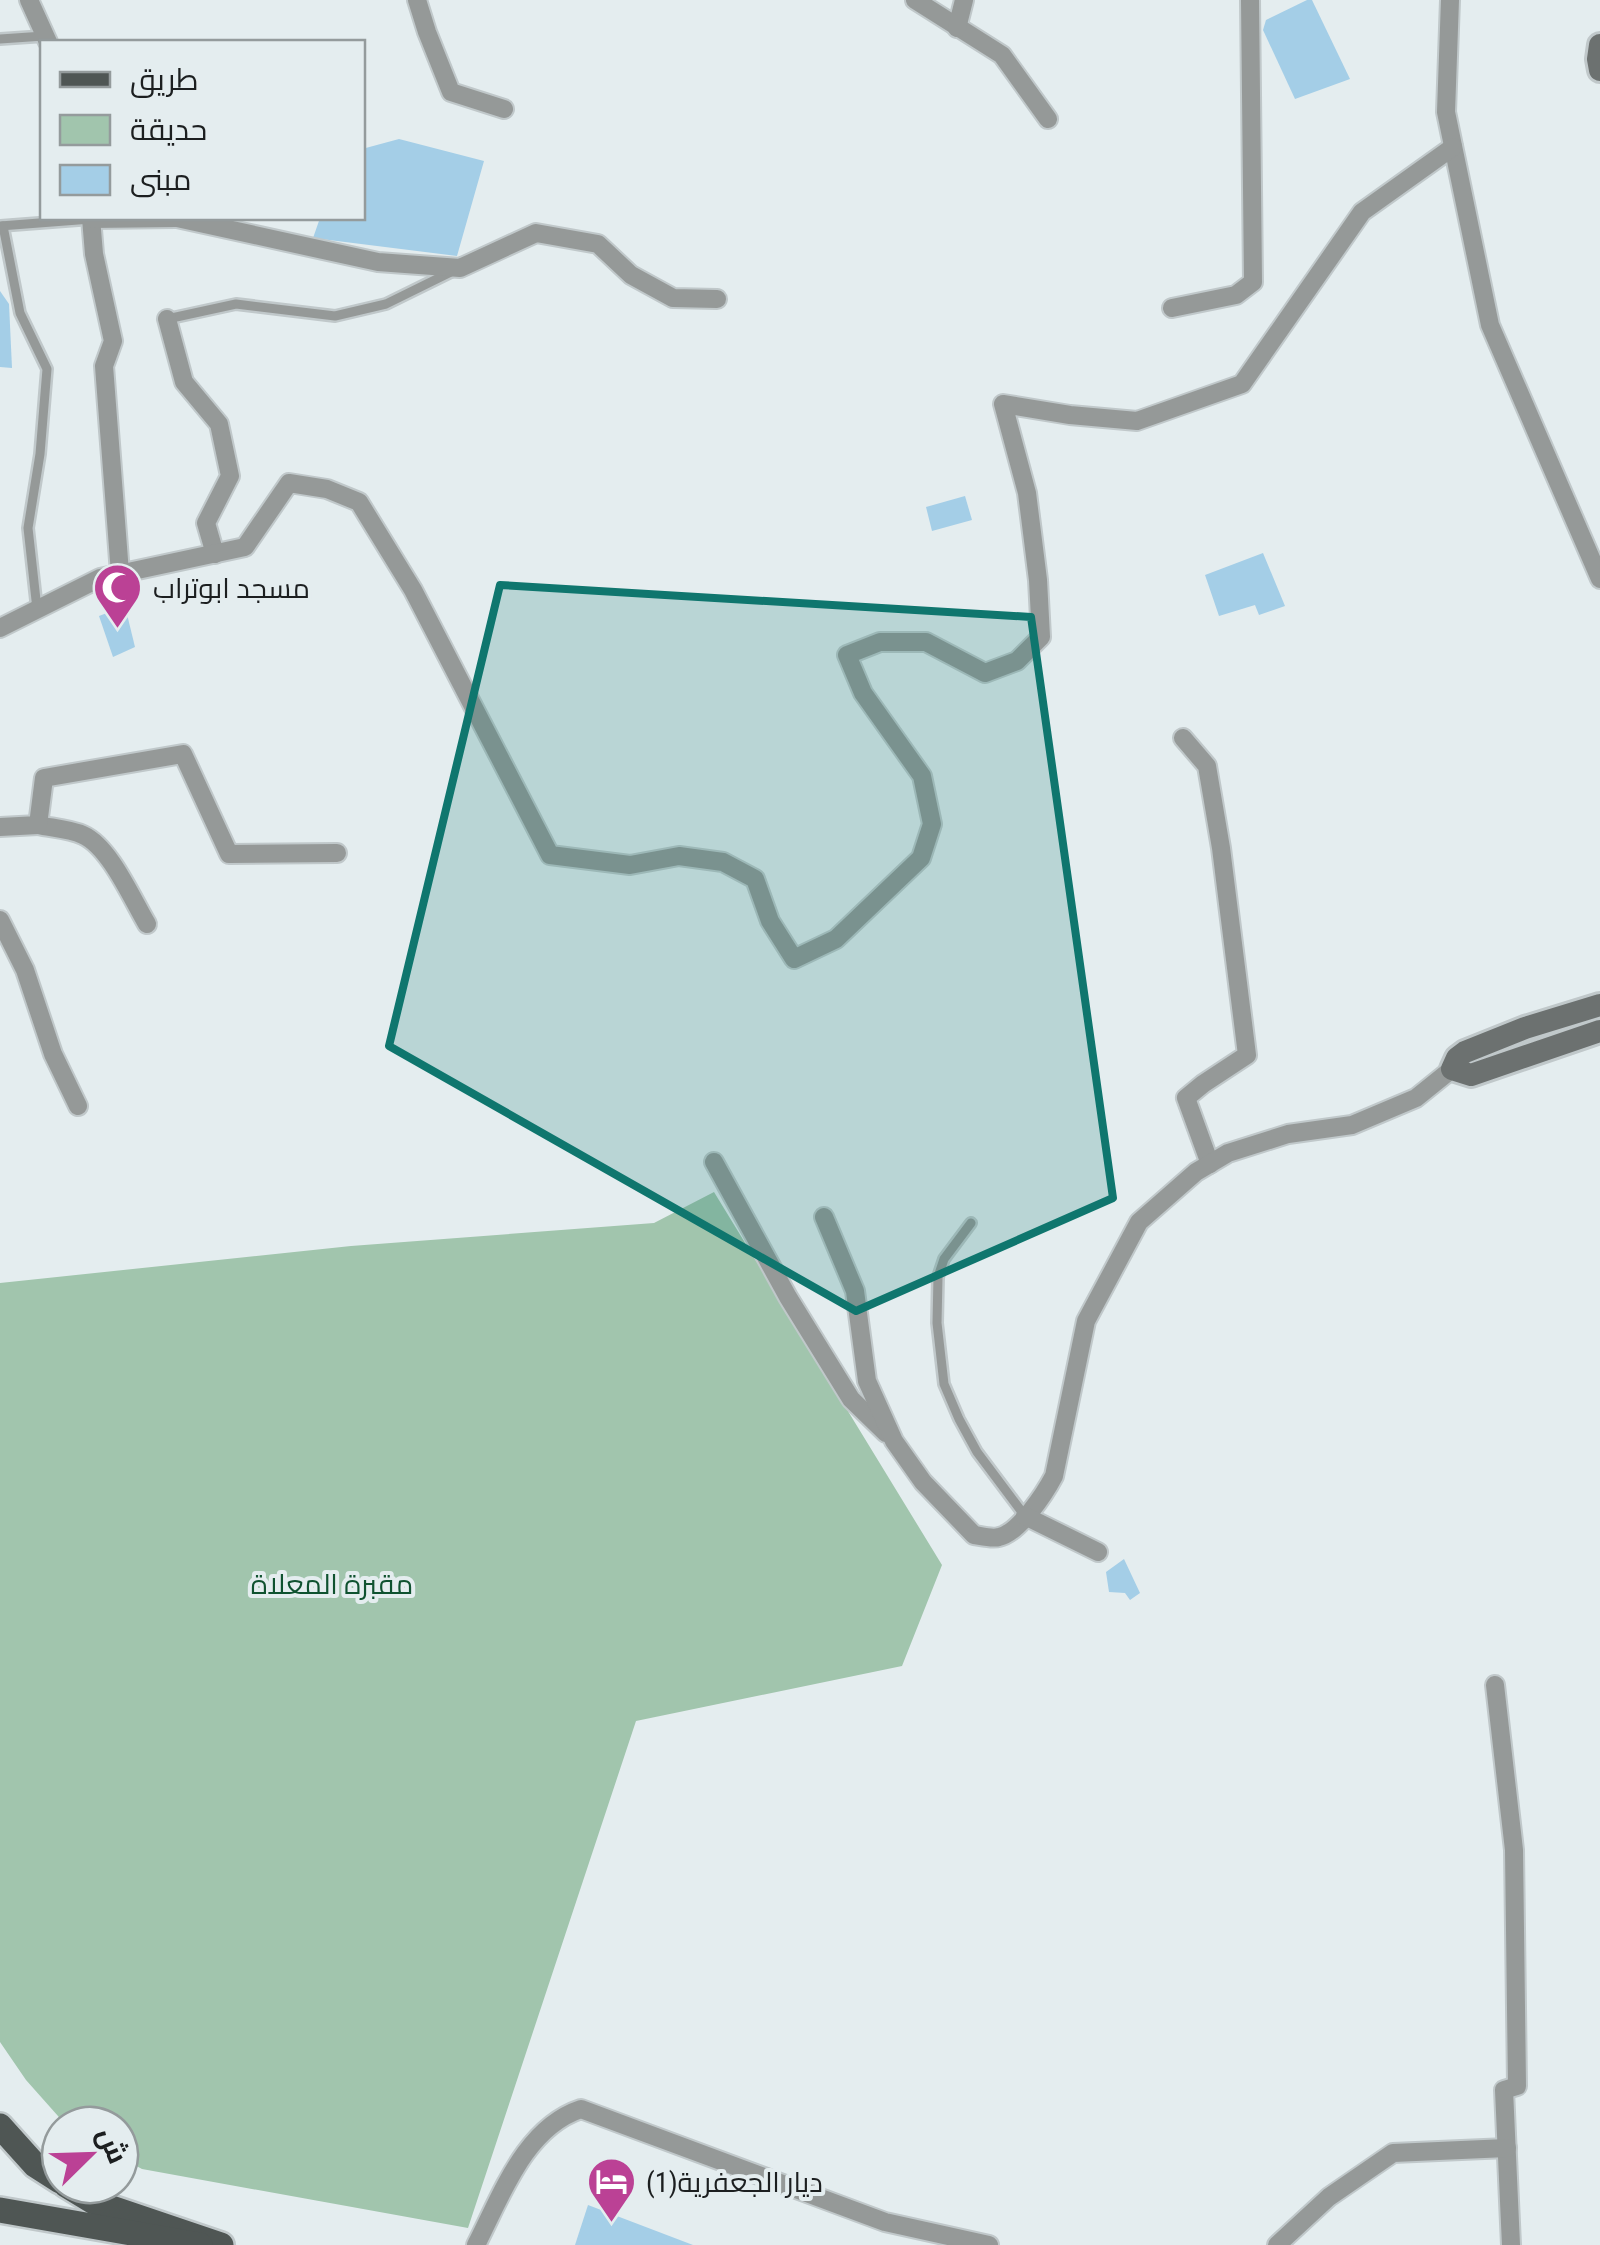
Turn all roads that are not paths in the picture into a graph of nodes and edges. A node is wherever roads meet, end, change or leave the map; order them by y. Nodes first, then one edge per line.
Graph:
1 (29, 0) edge
2 (417, 0) edge
3 (914, 0) edge
4 (964, 0) edge
5 (1250, 0) edge
6 (1450, 0) edge
7 (957, 28) junction
8 (46, 39) edge
9 (0, 40) edge
10 (1600, 45) edge
11 (1600, 70) edge
12 (504, 109) dead end
13 (1048, 118) dead end
14 (1453, 146) junction
15 (69, 220) edge
16 (91, 220) edge
17 (185, 220) edge
18 (2, 226) edge
19 (460, 268) junction
20 (716, 299) dead end
21 (1172, 308) dead end
22 (167, 319) joint
23 (215, 554) junction
24 (120, 574) junction
25 (1600, 579) edge
26 (37, 609) junction
27 (0, 628) edge
28 (1183, 738) dead end
29 (38, 824) junction
30 (0, 827) edge
31 (337, 852) dead end
32 (0, 920) edge
33 (147, 924) dead end
34 (1600, 1005) edge
35 (1600, 1030) edge
36 (1452, 1069) junction
37 (78, 1106) dead end
38 (714, 1162) dead end
39 (1210, 1164) junction
40 (824, 1217) dead end
41 (972, 1223) dead end
42 (894, 1441) junction
43 (1025, 1516) junction
44 (1098, 1552) dead end
45 (1495, 1685) dead end
46 (0, 2126) edge
47 (1507, 2148) junction
48 (40, 2168) edge
49 (103, 2205) edge
50 (0, 2210) edge
51 (200, 2245) edge
52 (221, 2245) edge
53 (476, 2245) edge
54 (989, 2245) edge
55 (1277, 2245) edge
56 (1511, 2245) edge

1 - 8 street
2 - 12 street
3 - 7 street
4 - 7 street
5 - 21 street
6 - 14 street
7 - 13 street
8 - 9 lane
10 - 11 street
14 - 23 street
14 - 25 street
15 - 18 lane
16 - 24 street
17 - 19 street
18 - 26 lane
19 - 20 street
19 - 22 lane
22 - 23 street
23 - 24 street
24 - 26 street
26 - 27 street
28 - 39 street
29 - 30 street
29 - 31 street
29 - 33 street
32 - 37 street
34 - 36 street
35 - 36 street
36 - 39 street
38 - 42 street
39 - 43 street
40 - 42 street
41 - 43 lane
42 - 43 street
43 - 44 street
45 - 47 street
46 - 48 main road
47 - 55 street
47 - 56 street
49 - 52 main road
50 - 51 main road
53 - 54 street

